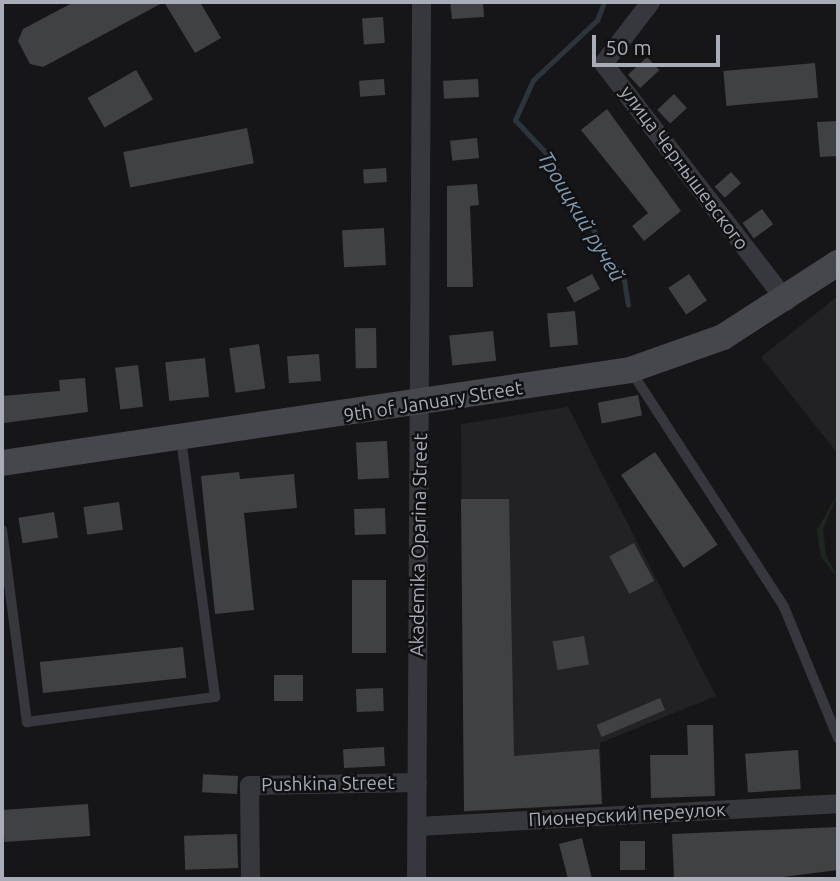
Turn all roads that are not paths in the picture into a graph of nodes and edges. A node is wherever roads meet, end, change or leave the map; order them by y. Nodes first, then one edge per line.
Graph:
1 (421, 2) edge
2 (650, 2) edge
3 (838, 263) edge
4 (786, 301) junction
5 (630, 370) junction
6 (421, 405) junction
7 (180, 438) junction
8 (2, 463) edge
9 (2, 530) edge
10 (838, 738) edge
11 (416, 782) junction
12 (838, 803) edge
13 (417, 826) junction
14 (250, 879) edge
15 (416, 879) edge

1 - 6 street, Akademika Oparina Street
2 - 4 street, улица Чернышевского
3 - 4 main road, 9th of January Street
4 - 5 main road, 9th of January Street
5 - 6 main road, 9th of January Street
5 - 10 lane
6 - 7 main road, 9th of January Street
6 - 11 street, Akademika Oparina Street
7 - 8 main road, 9th of January Street
7 - 9 lane
11 - 13 street, Akademika Oparina Street
11 - 14 street, Pushkina Street
12 - 13 street, Пионерский переулок
13 - 15 street, Akademika Oparina Street

